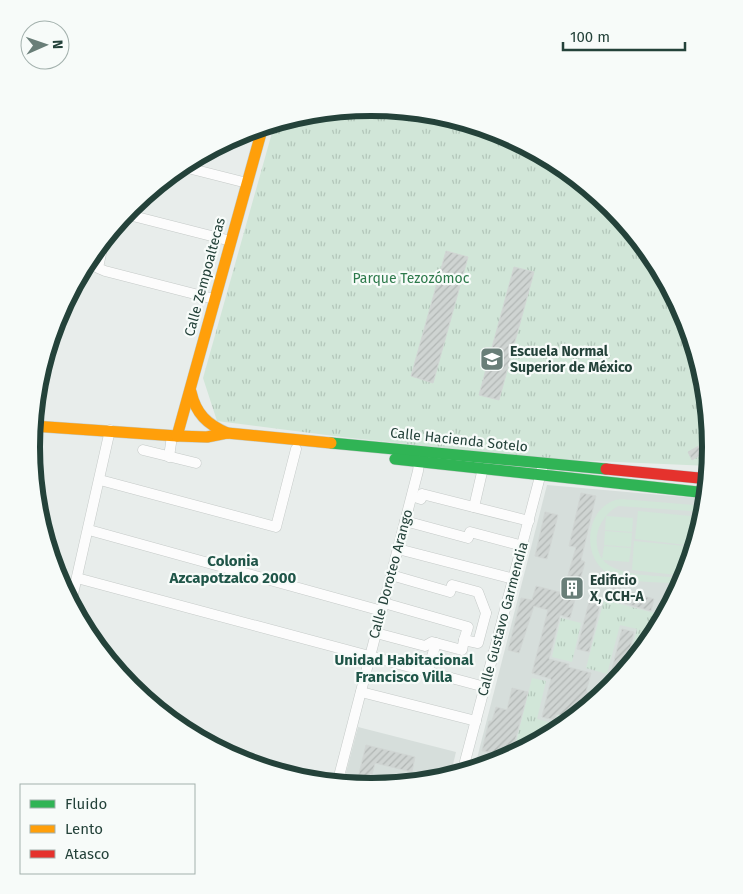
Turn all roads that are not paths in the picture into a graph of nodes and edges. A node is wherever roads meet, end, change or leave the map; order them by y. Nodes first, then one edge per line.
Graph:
1 (261, 135) edge
2 (191, 169) edge
3 (247, 183) junction
4 (134, 216) edge
5 (231, 241) junction
6 (100, 257) edge
7 (214, 300) junction
8 (191, 389) junction
9 (41, 426) edge
10 (110, 430) junction
11 (228, 433) junction
12 (175, 436) junction
13 (207, 437) junction
14 (296, 449) junction
15 (143, 450) dead end
16 (420, 456) junction
17 (169, 457) junction
18 (196, 463) dead end
19 (483, 468) junction
20 (542, 469) junction
21 (701, 479) edge
22 (100, 480) junction
23 (700, 492) edge
24 (412, 496) junction
25 (474, 507) junction
26 (529, 520) junction
27 (405, 521) junction
28 (89, 530) junction
29 (523, 546) junction
30 (398, 549) junction
31 (391, 575) junction
32 (77, 578) junction
33 (514, 579) junction
34 (73, 593) edge
35 (383, 607) junction
36 (486, 613) junction
37 (504, 618) junction
38 (376, 633) junction
39 (464, 640) junction
40 (436, 643) junction
41 (370, 655) junction
42 (427, 673) junction
43 (485, 687) junction
44 (361, 692) junction
45 (476, 721) junction
46 (464, 765) edge
47 (339, 777) edge

1 - 3 street, Calle Zempoaltecas
2 - 3 street
3 - 5 street, Calle Zempoaltecas
4 - 5 street
5 - 7 street, Calle Zempoaltecas
6 - 7 street
7 - 8 street, Calle Zempoaltecas
8 - 11 street
8 - 12 street, Calle Zempoaltecas
9 - 10 street, Calle Hacienda Sotelo
10 - 12 street, Calle Hacienda Sotelo
10 - 22 street
11 - 13 street, Calle Hacienda Sotelo
11 - 16 street, Calle Hacienda Sotelo
12 - 13 street, Calle Hacienda Sotelo
12 - 17 street
13 - 14 street, Calle Hacienda Sotelo
14 - 16 street, Calle Hacienda Sotelo
14 - 22 street
15 - 17 street
16 - 19 street, Calle Hacienda Sotelo
16 - 20 street, Calle Hacienda Sotelo
16 - 24 street, Calle Doroteo Arango
17 - 18 street
19 - 20 street, Calle Hacienda Sotelo
19 - 25 street
20 - 21 street, Calle Hacienda Sotelo
20 - 23 street, Calle Hacienda Sotelo
20 - 26 street, Calle Gustavo Garmendia
22 - 28 street
24 - 25 street
24 - 27 street, Calle Doroteo Arango
25 - 26 street
26 - 29 street, Calle Gustavo Garmendia
27 - 29 street
27 - 30 street, Calle Doroteo Arango
28 - 32 street
28 - 35 street
29 - 33 street, Calle Gustavo Garmendia
30 - 31 street, Calle Doroteo Arango
30 - 33 street
31 - 35 street, Calle Doroteo Arango
31 - 36 street
32 - 34 street
32 - 41 street
33 - 37 street, Calle Gustavo Garmendia
35 - 38 street, Calle Doroteo Arango
35 - 39 street
36 - 37 street
36 - 39 street
37 - 43 street, Calle Gustavo Garmendia
38 - 40 street
38 - 41 street, Calle Doroteo Arango
39 - 40 street
40 - 42 street
41 - 42 street
41 - 44 street, Calle Doroteo Arango
42 - 43 street
43 - 45 street, Calle Gustavo Garmendia
44 - 45 street
44 - 47 street, Calle Doroteo Arango
45 - 46 street, Calle Gustavo Garmendia

